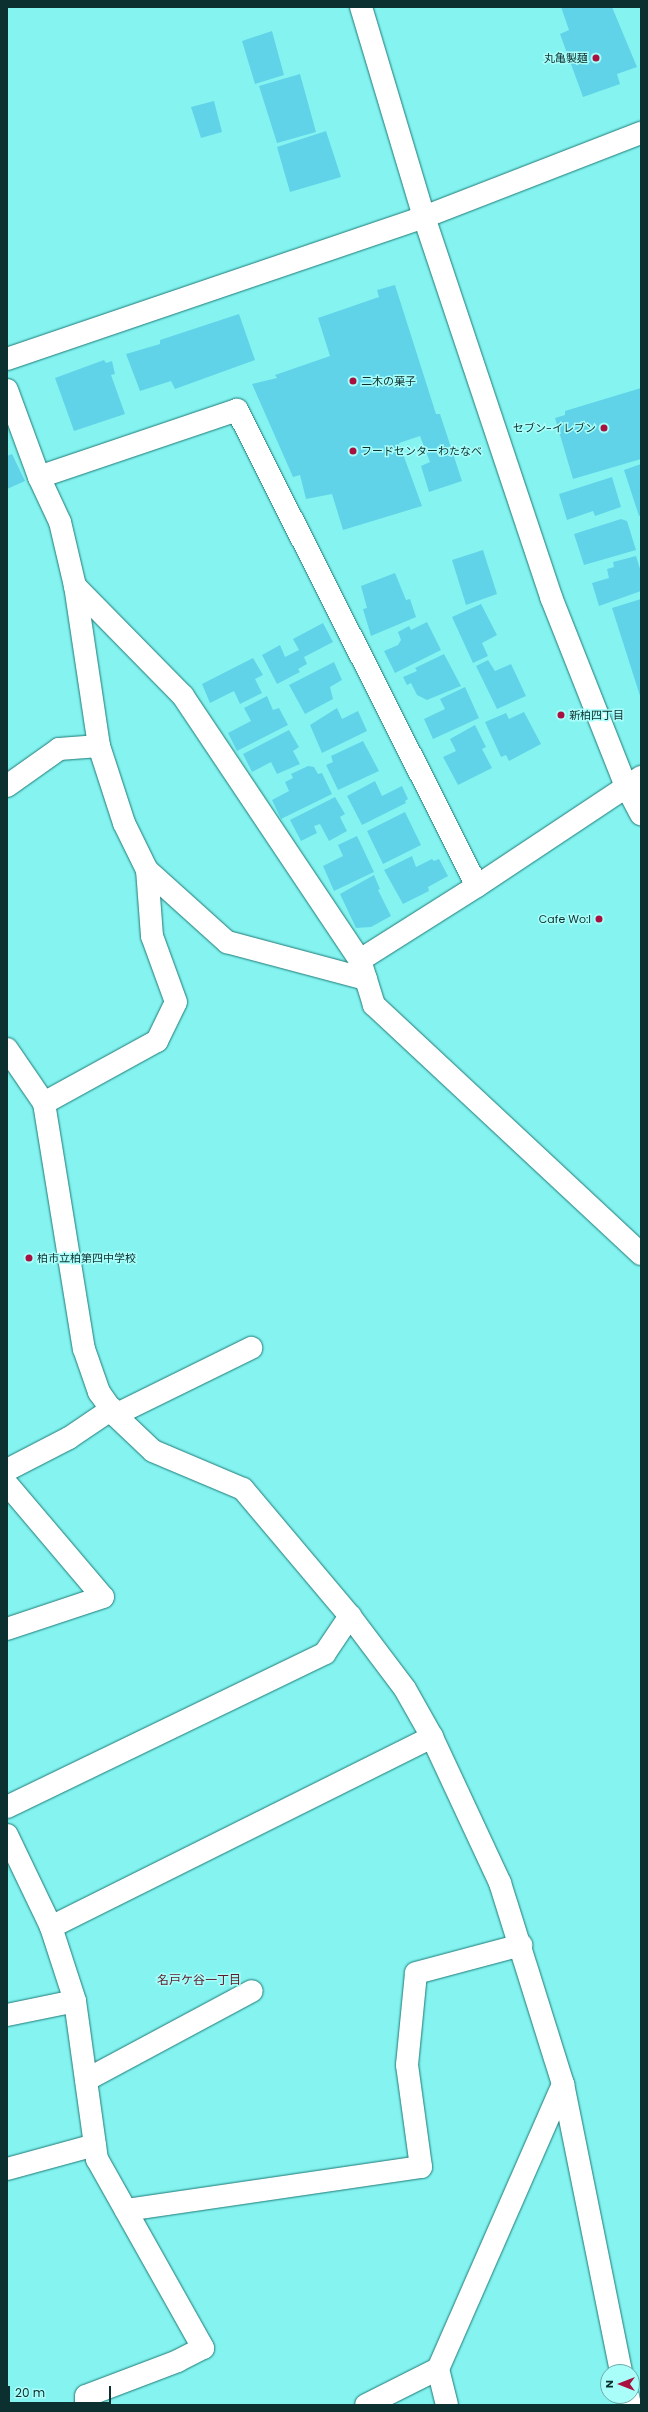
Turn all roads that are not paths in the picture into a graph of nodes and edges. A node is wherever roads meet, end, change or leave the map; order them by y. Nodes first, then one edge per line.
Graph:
1 (361, 7) edge
2 (641, 133) edge
3 (424, 217) junction
4 (8, 353) edge
5 (7, 390) edge
6 (39, 477) junction
7 (75, 586) junction
8 (99, 746) junction
9 (634, 781) edge
10 (7, 786) edge
11 (641, 814) edge
12 (147, 870) junction
13 (477, 886) junction
14 (363, 969) junction
15 (7, 1049) edge
16 (44, 1103) junction
17 (641, 1254) edge
18 (251, 1348) dead end
19 (113, 1412) junction
20 (7, 1470) edge
21 (7, 1484) edge
22 (350, 1616) junction
23 (7, 1629) edge
24 (432, 1737) junction
25 (7, 1807) edge
26 (7, 1835) edge
27 (51, 1927) junction
28 (520, 1945) junction
29 (252, 1991) dead end
30 (75, 2001) junction
31 (7, 2014) edge
32 (86, 2080) junction
33 (563, 2084) junction
34 (95, 2145) junction
35 (7, 2169) edge
36 (126, 2210) junction
37 (619, 2364) edge
38 (438, 2369) junction
39 (86, 2405) edge
40 (366, 2405) edge
41 (447, 2405) edge

1 - 3 street
2 - 3 street
3 - 4 street
3 - 9 street
5 - 6 street
6 - 7 street
6 - 13 street
7 - 8 street
7 - 14 street
8 - 10 street
8 - 12 street
9 - 11 street
9 - 13 street
12 - 14 street
12 - 16 street
13 - 14 street
14 - 17 street
15 - 16 street
16 - 19 street
18 - 19 street
19 - 20 street
19 - 22 street
21 - 23 street
22 - 24 street
22 - 25 street
24 - 27 street
24 - 28 street
26 - 27 street
27 - 30 street
28 - 33 street
28 - 36 street
29 - 32 street
30 - 31 street
30 - 32 street
32 - 34 street
33 - 37 street
33 - 38 street
34 - 35 street
34 - 36 street
36 - 39 street
38 - 40 street
38 - 41 street

